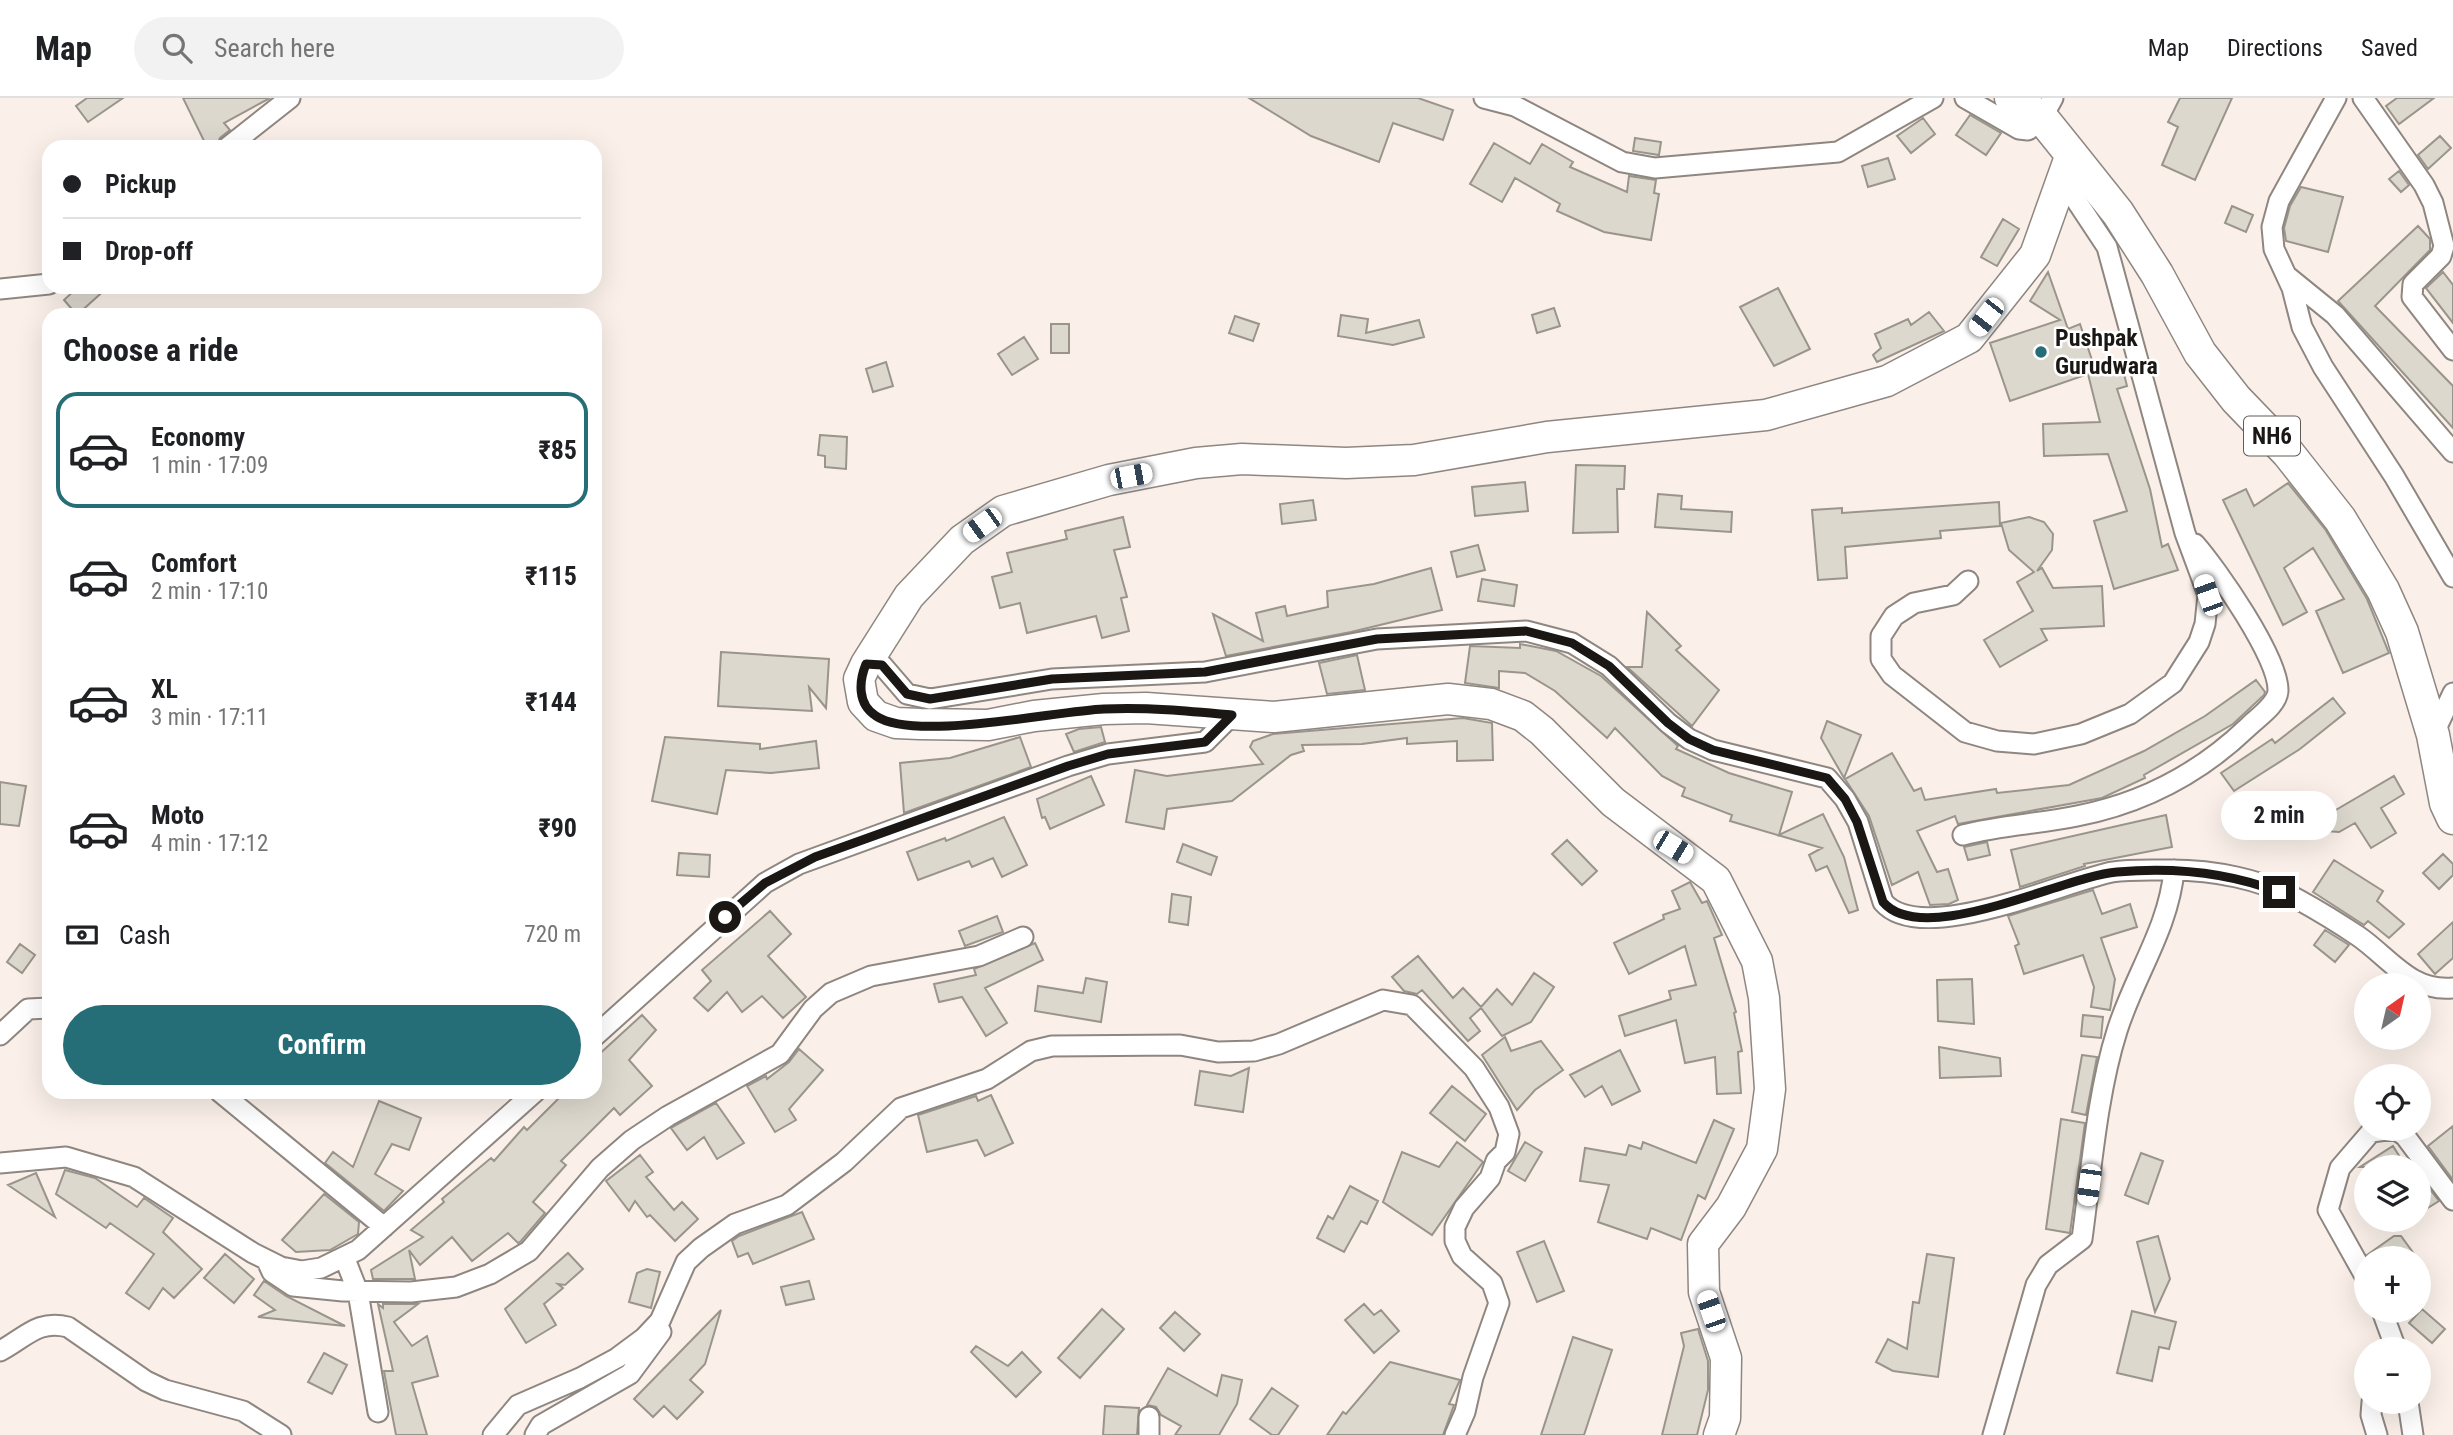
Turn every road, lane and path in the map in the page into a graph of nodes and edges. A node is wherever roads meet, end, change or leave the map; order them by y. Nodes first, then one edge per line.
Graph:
1 (290, 98) edge
2 (1484, 98) edge
3 (1933, 98) edge
4 (1965, 98) edge
5 (2011, 98) edge
6 (2336, 98) edge
7 (2363, 98) edge
8 (2047, 108) edge
9 (237, 140) edge
10 (2067, 166) junction
11 (2287, 276) junction
12 (42, 285) edge
13 (0, 289) edge
14 (2453, 349) edge
15 (2453, 452) edge
16 (2185, 533) junction
17 (2453, 577) edge
18 (1968, 581) dead end
19 (866, 664) junction
20 (2453, 692) edge
21 (1232, 715) junction
22 (2433, 734) junction
23 (2453, 818) edge
24 (1962, 835) dead end
25 (2174, 870) junction
26 (1023, 937) dead end
27 (2453, 988) edge
28 (42, 1008) edge
29 (602, 1030) edge
30 (0, 1035) edge
31 (229, 1099) edge
32 (527, 1099) edge
33 (0, 1163) edge
34 (2453, 1200) edge
35 (384, 1227) junction
36 (2354, 1257) edge
37 (345, 1259) junction
38 (267, 1261) junction
39 (678, 1276) junction
40 (358, 1292) junction
41 (0, 1351) edge
42 (378, 1412) dead end
43 (2371, 1414) edge
44 (2409, 1414) edge
45 (281, 1435) edge
46 (493, 1435) edge
47 (535, 1435) edge
48 (1455, 1435) edge
49 (1719, 1435) edge
50 (1993, 1435) edge
51 (2377, 1435) edge
52 (2413, 1435) edge

1 - 9 street
2 - 3 street
4 - 8 street
5 - 8 highway, NH6
6 - 11 street
7 - 14 street
8 - 10 highway, NH6
10 - 16 street
10 - 19 main road
10 - 22 highway, NH6
11 - 15 street
11 - 17 street
12 - 13 street
16 - 18 street
16 - 24 street
19 - 21 main road
19 - 25 street
20 - 22 street
21 - 29 street
21 - 49 main road
22 - 23 highway, NH6
25 - 27 street
25 - 50 street
26 - 40 street
28 - 30 street
31 - 35 street
32 - 35 street
33 - 38 street
34 - 36 street
35 - 37 street
37 - 38 street
37 - 40 street
38 - 40 street
39 - 46 street
39 - 47 street
39 - 48 street
40 - 42 street
41 - 45 street
43 - 51 street
44 - 52 street

